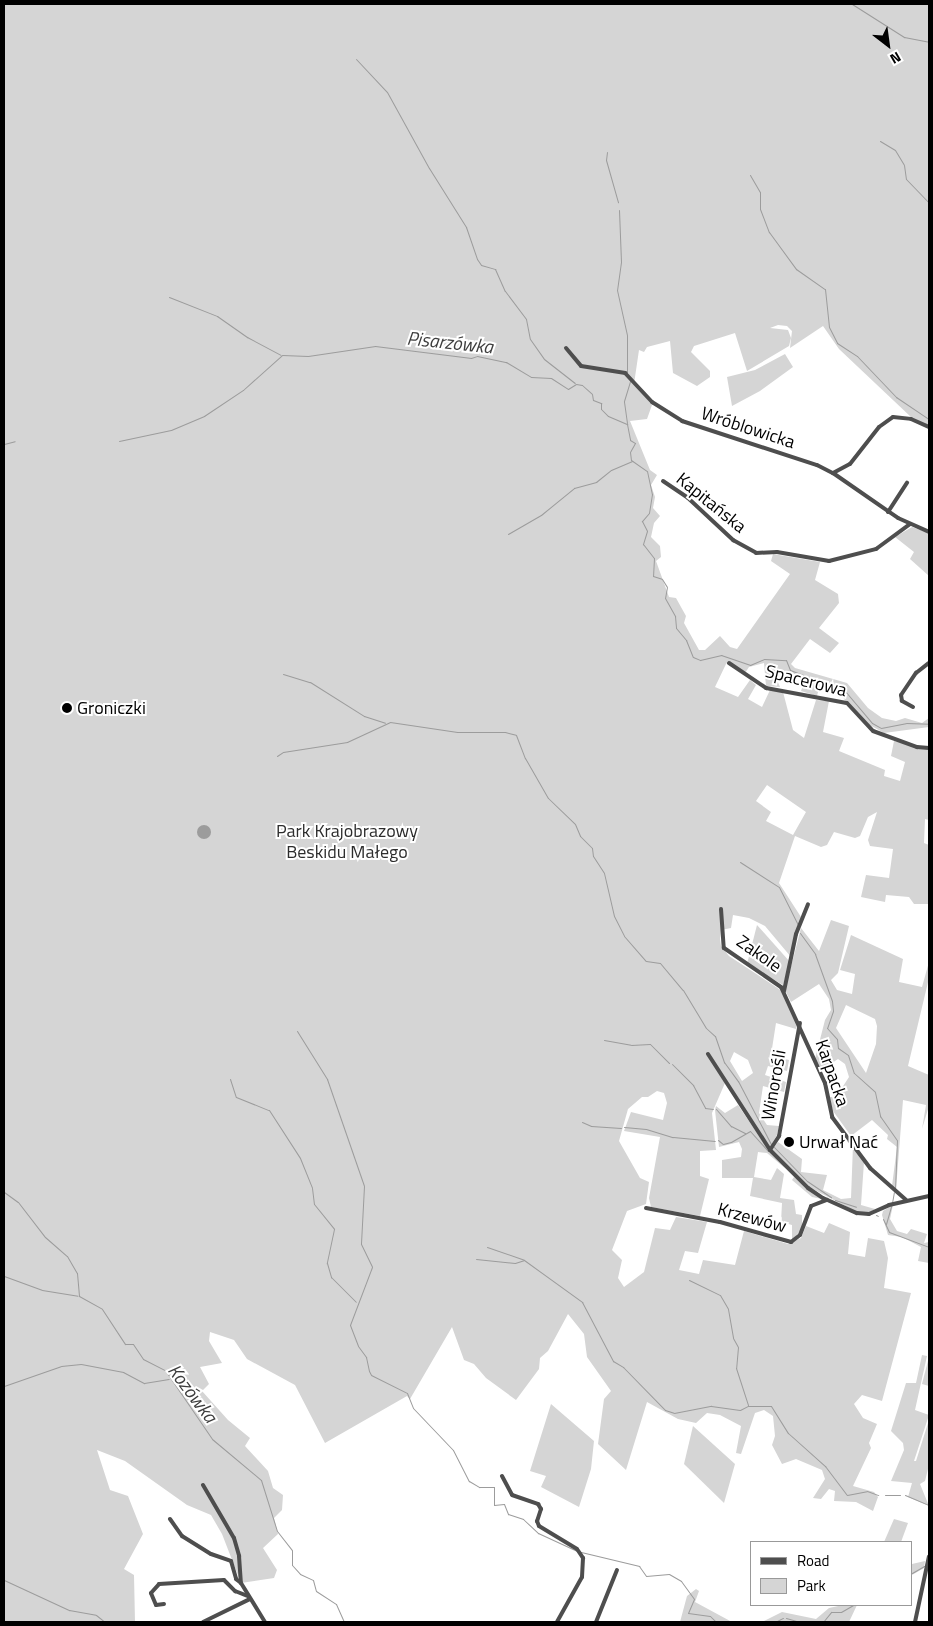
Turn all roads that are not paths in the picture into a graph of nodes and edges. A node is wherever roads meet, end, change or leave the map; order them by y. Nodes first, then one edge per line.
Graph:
1 (566, 348) dead end
2 (929, 428) edge
3 (833, 472) junction
4 (663, 481) dead end
5 (907, 483) dead end
6 (888, 512) junction
7 (910, 524) junction
8 (929, 532) edge
9 (729, 663) dead end
10 (929, 663) edge
11 (913, 708) dead end
12 (929, 748) edge
13 (808, 904) dead end
14 (720, 909) dead end
15 (784, 991) junction
16 (800, 1023) junction
17 (708, 1054) dead end
18 (770, 1150) junction
19 (929, 1196) edge
20 (827, 1200) junction
21 (906, 1200) junction
22 (646, 1208) dead end
23 (502, 1476) dead end
24 (203, 1485) dead end
25 (170, 1519) dead end
26 (929, 1556) edge
27 (617, 1570) dead end
28 (241, 1583) junction
29 (249, 1598) junction
30 (164, 1604) dead end
31 (203, 1622) edge
32 (265, 1622) edge
33 (557, 1622) edge
34 (596, 1622) edge
35 (915, 1622) edge

1 - 3 street, Wróblowicka
2 - 3 street
3 - 6 street, Wróblowicka
4 - 7 street, Kapitańska
5 - 6 street
6 - 7 street, Wróblowicka
7 - 8 street, Wróblowicka
9 - 12 street, Spacerowa
10 - 11 street
13 - 15 street
14 - 15 street, Zakole
15 - 16 street, Karpacka
16 - 18 street, Winorośli
16 - 21 street, Karpacka
17 - 18 street
18 - 20 street
19 - 21 street
20 - 21 street
20 - 22 street, Krzewów
23 - 33 street
24 - 28 street
25 - 28 street
26 - 35 street
27 - 34 street
28 - 29 street
29 - 30 street
29 - 31 street
29 - 32 street

